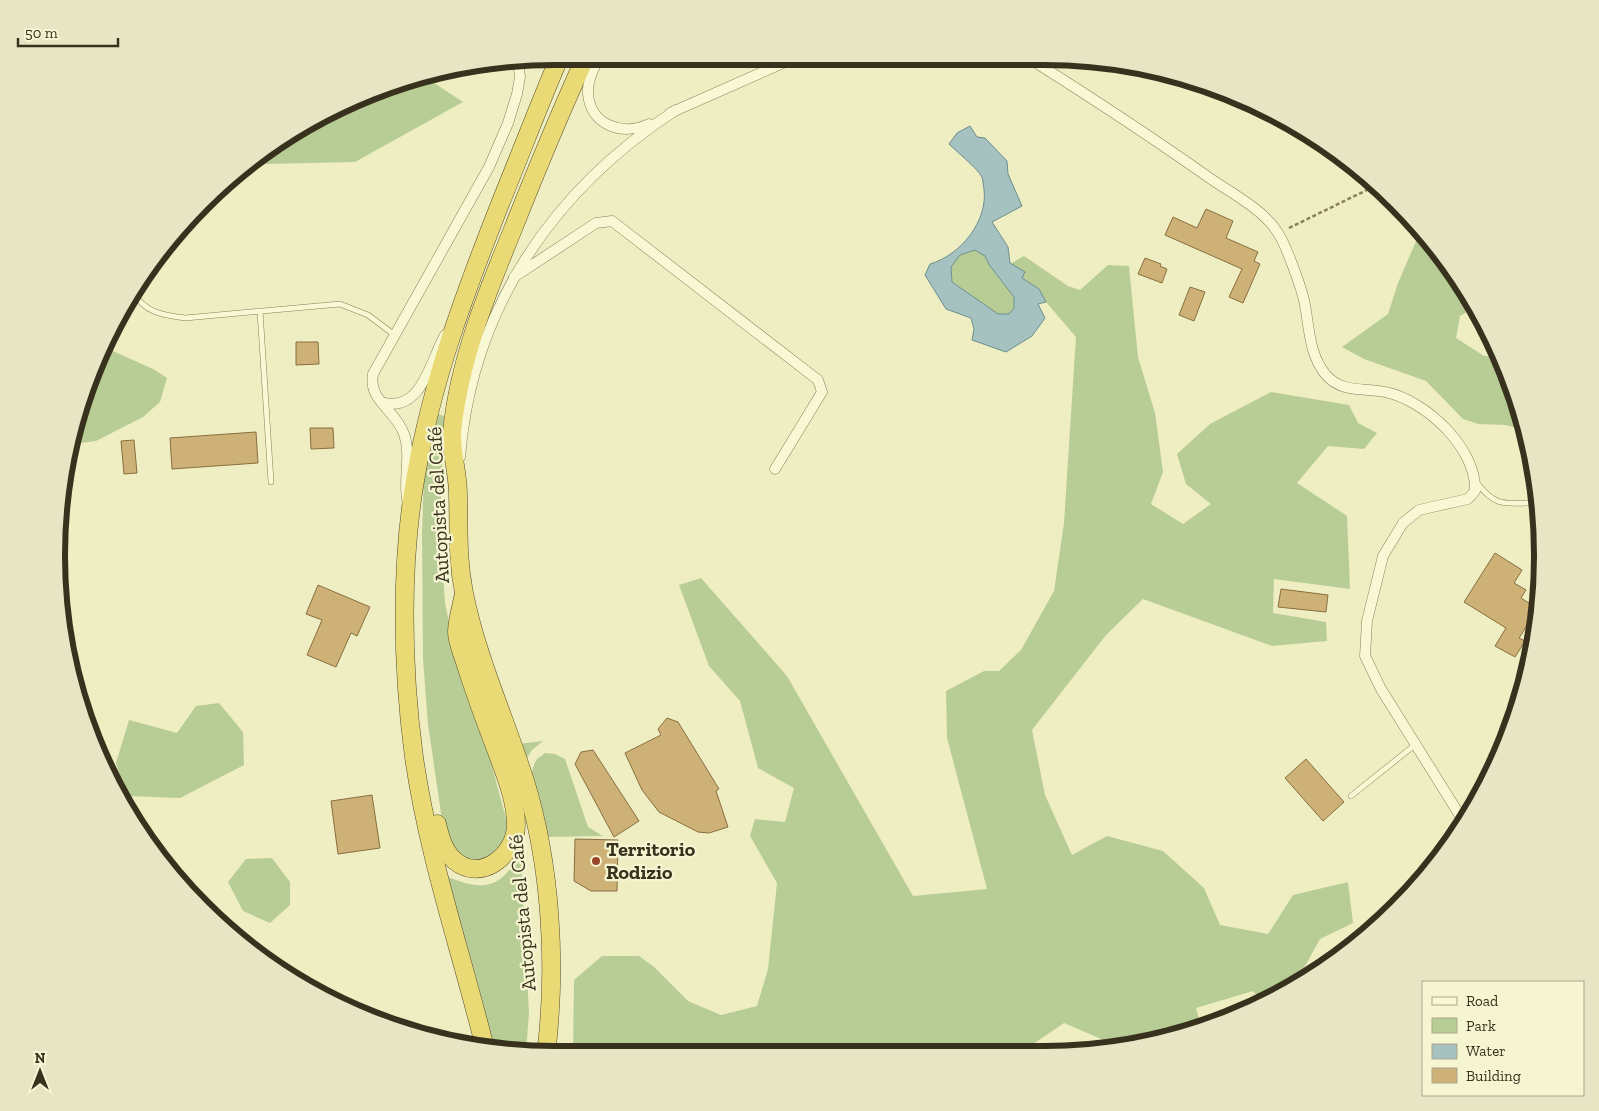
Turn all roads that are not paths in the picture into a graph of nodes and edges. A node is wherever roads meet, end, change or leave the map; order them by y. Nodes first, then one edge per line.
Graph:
1 (556, 65) edge
2 (582, 65) edge
3 (596, 65) edge
4 (778, 65) edge
5 (1040, 65) edge
6 (519, 66) edge
7 (676, 110) junction
8 (514, 277) junction
9 (137, 300) edge
10 (260, 311) junction
11 (457, 315) junction
12 (396, 336) junction
13 (384, 403) junction
14 (775, 468) dead end
15 (458, 476) junction
16 (1476, 481) junction
17 (271, 482) dead end
18 (1531, 503) edge
19 (411, 514) junction
20 (464, 593) junction
21 (404, 637) junction
22 (1416, 744) junction
23 (1351, 796) dead end
24 (1459, 815) edge
25 (483, 1041) edge
26 (547, 1046) edge

1 - 11 highway, Autopista del Café
2 - 15 highway, Autopista del Café
3 - 7 street
4 - 7 street
5 - 16 street
6 - 12 street
7 - 8 street
8 - 14 street
8 - 15 street
9 - 10 lane
10 - 12 lane
10 - 17 lane
11 - 13 street
11 - 19 highway, Autopista del Café
12 - 13 street
13 - 19 street
15 - 20 highway, Autopista del Café
16 - 18 lane
16 - 22 street
19 - 21 highway, Autopista del Café
20 - 21 highway
20 - 26 highway, Autopista del Café
21 - 25 highway, Autopista del Café
22 - 23 lane
22 - 24 street

